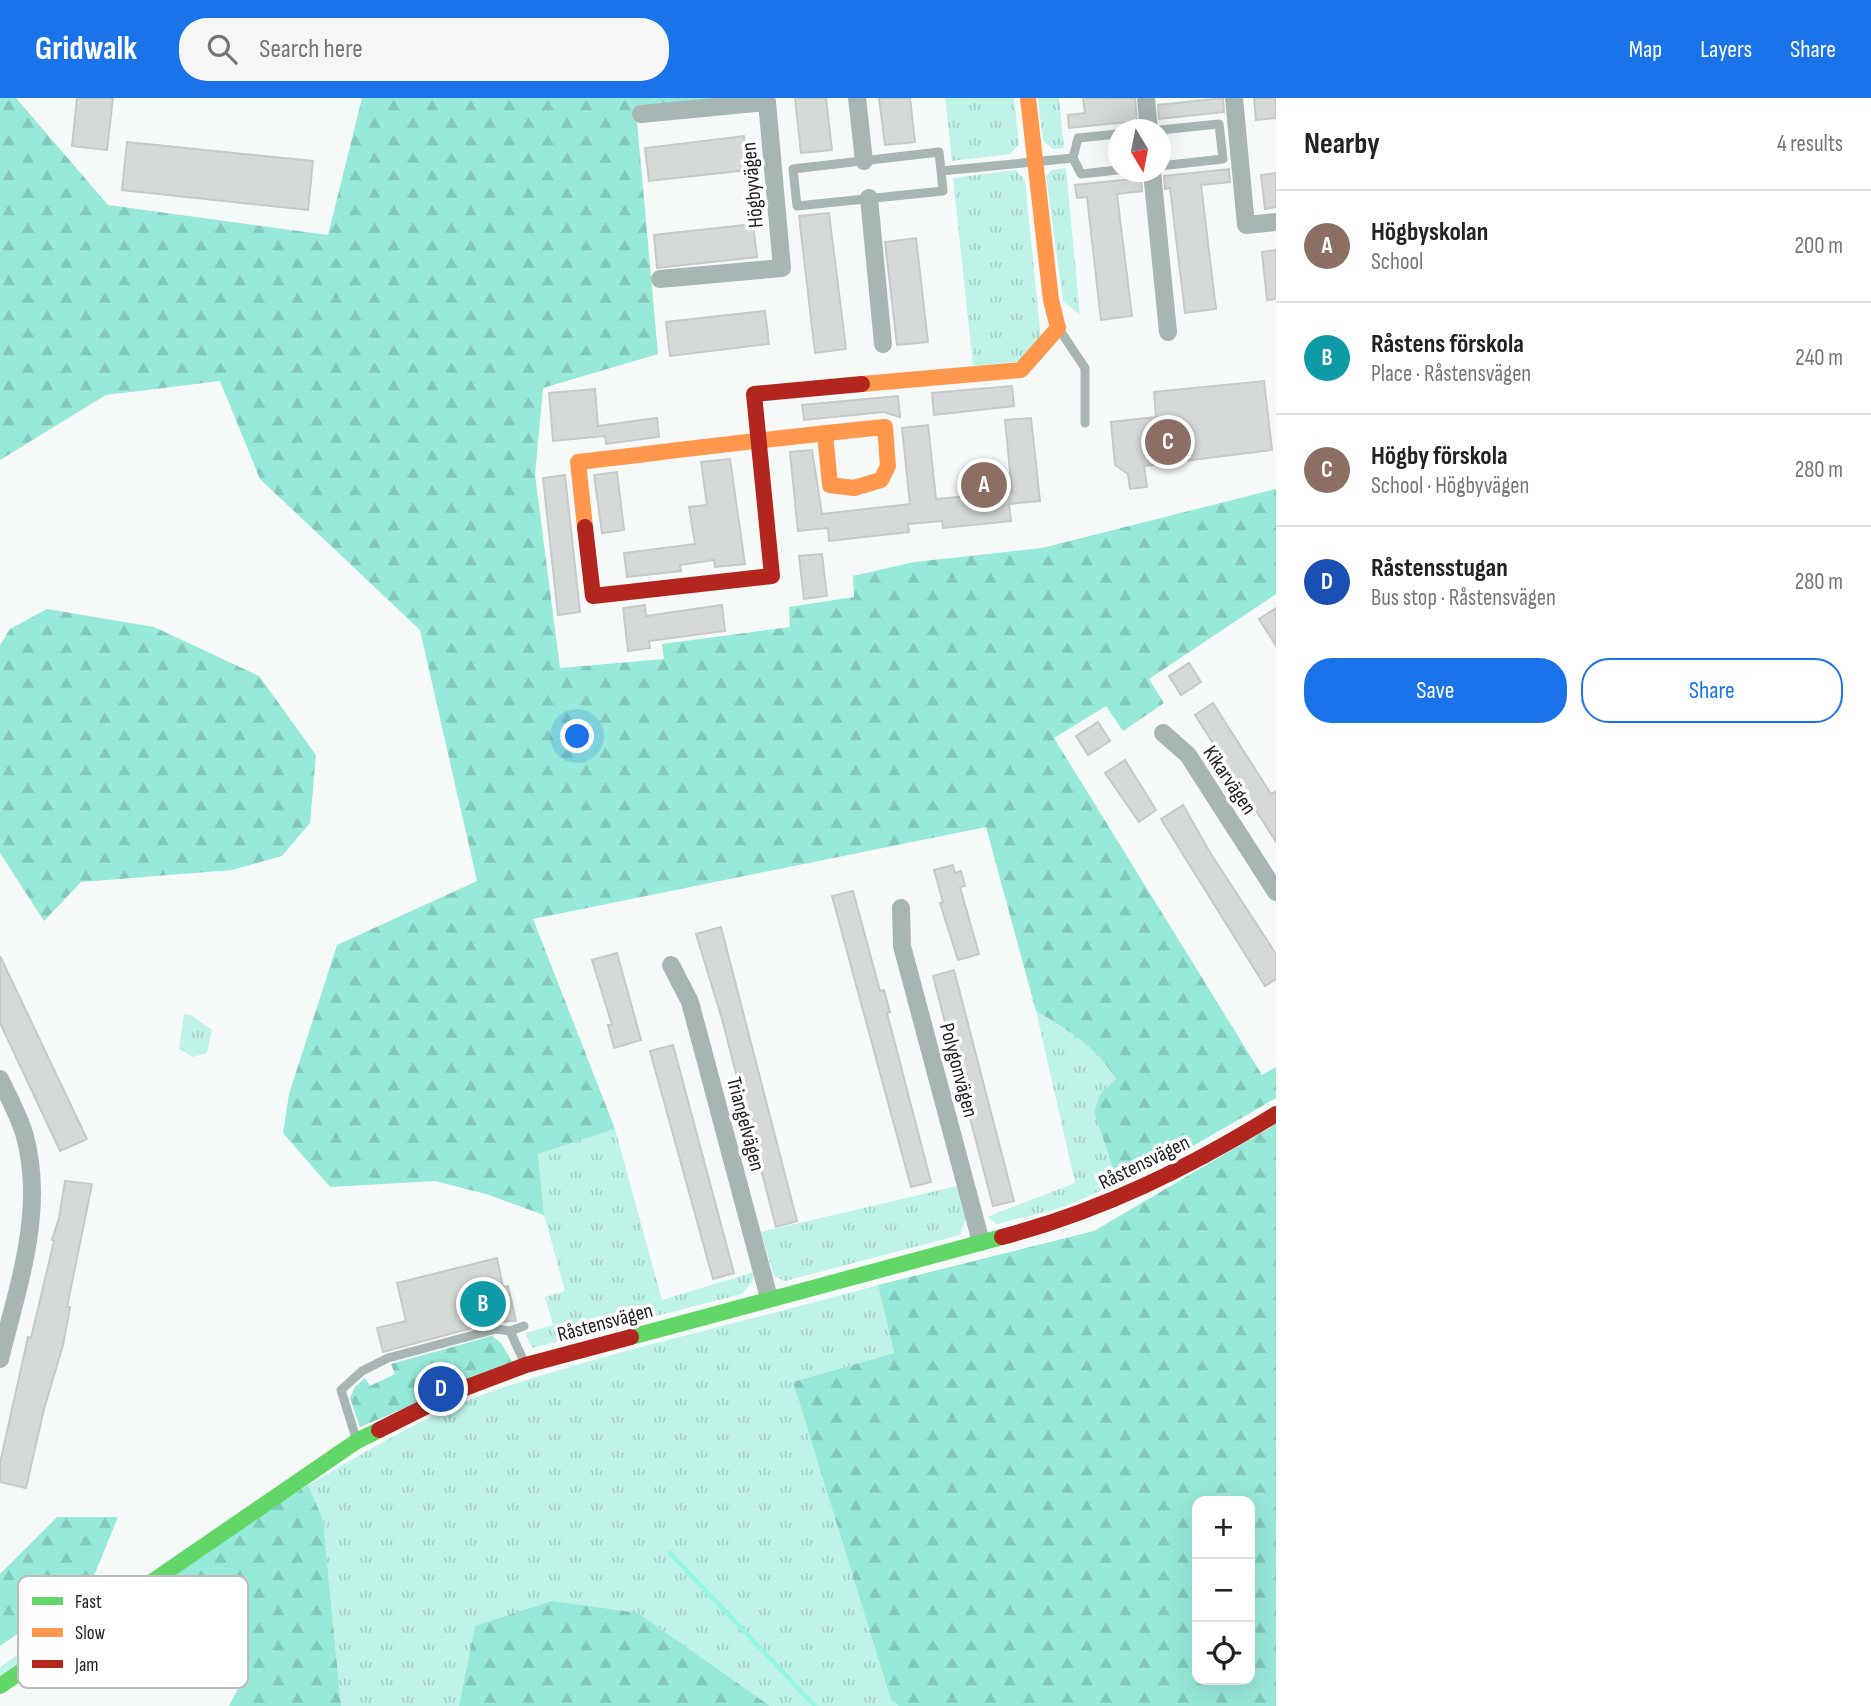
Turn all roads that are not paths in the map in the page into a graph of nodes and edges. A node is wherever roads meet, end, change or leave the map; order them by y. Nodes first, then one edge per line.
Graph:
1 (857, 98) edge
2 (1028, 98) edge
3 (1146, 98) edge
4 (1234, 98) edge
5 (641, 114) dead end
6 (1148, 119) edge
7 (1171, 129) edge
8 (1108, 135) edge
9 (1229, 140) junction
10 (1073, 158) junction
11 (864, 161) junction
12 (1035, 161) junction
13 (1171, 165) edge
14 (941, 171) junction
15 (1108, 171) edge
16 (1153, 182) edge
17 (869, 198) junction
18 (1276, 222) edge
19 (660, 279) dead end
20 (1058, 328) junction
21 (1168, 332) dead end
22 (883, 344) dead end
23 (1085, 423) dead end
24 (825, 433) junction
25 (758, 440) junction
26 (1163, 733) dead end
27 (1276, 892) edge
28 (901, 908) dead end
29 (671, 965) dead end
30 (0, 1079) edge
31 (1276, 1114) edge
32 (982, 1242) junction
33 (769, 1298) junction
34 (524, 1326) dead end
35 (510, 1331) junction
36 (0, 1359) edge
37 (526, 1365) junction
38 (357, 1441) junction
39 (160, 1576) edge
40 (18, 1674) edge
41 (0, 1686) edge

1 - 11 street
2 - 12 street
3 - 6 street
4 - 9 street
5 - 19 street, Högbyvägen
7 - 9 lane
8 - 10 lane
9 - 13 lane
9 - 18 street
10 - 12 lane
10 - 15 lane
11 - 14 lane, Högbyvägen
11 - 17 lane, Högbyvägen
12 - 14 lane
12 - 20 street
14 - 17 lane, Högbyvägen
16 - 21 street
17 - 22 street
20 - 23 lane
20 - 25 street
24 - 24 street
24 - 25 street
25 - 25 street
26 - 27 street, Kikarvägen
28 - 32 street, Polygonvägen
29 - 33 street, Triangelvägen
30 - 36 street
31 - 32 street, Råstensvägen
32 - 33 street, Råstensvägen
33 - 37 street, Råstensvägen
34 - 35 lane
35 - 37 lane
35 - 38 lane
37 - 38 street, Råstensvägen
38 - 39 street, Råstensvägen
40 - 41 street, Råstensvägen

